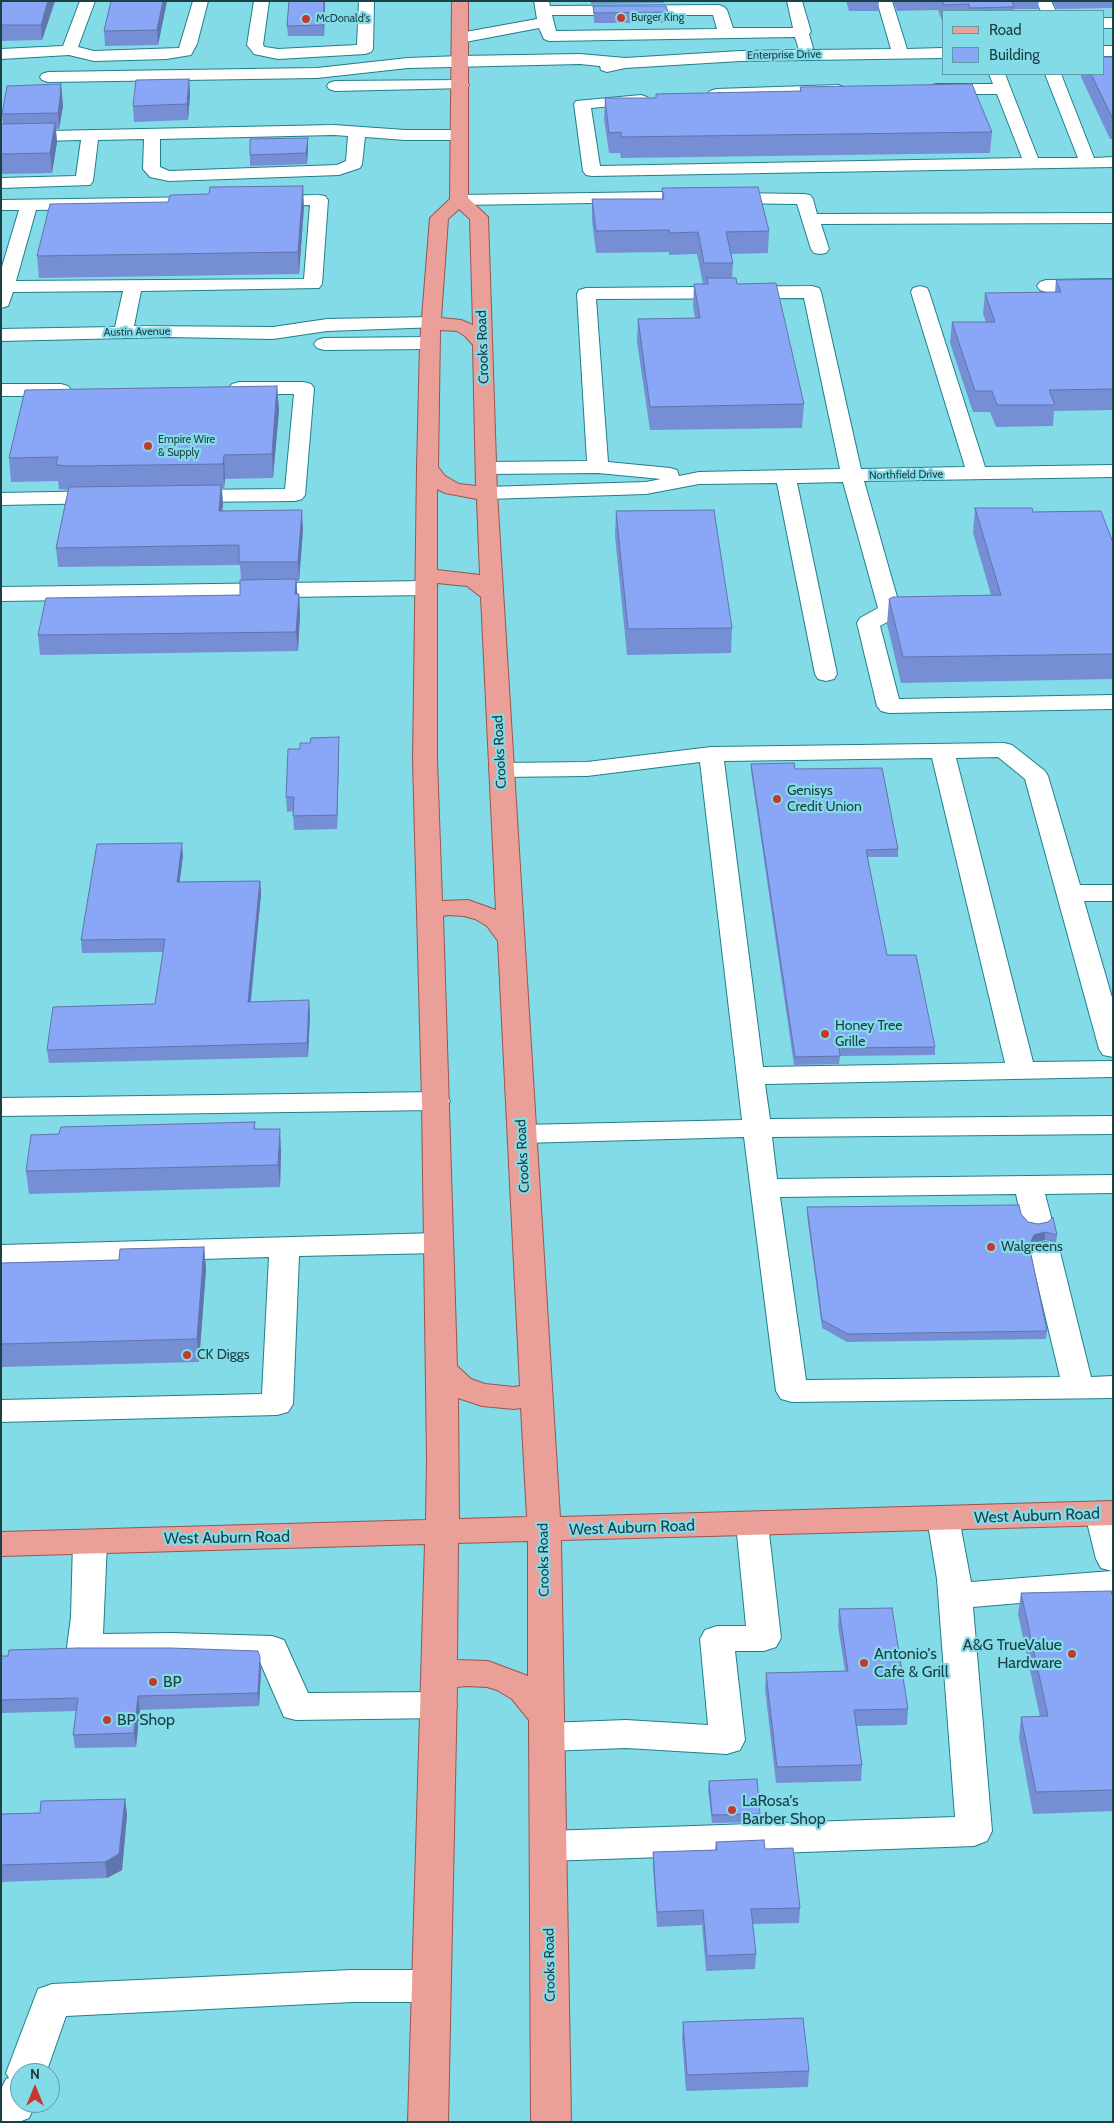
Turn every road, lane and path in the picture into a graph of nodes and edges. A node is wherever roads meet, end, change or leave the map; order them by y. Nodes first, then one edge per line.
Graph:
1 (88, 1) edge
2 (201, 1) edge
3 (262, 1) edge
4 (367, 1) edge
5 (794, 1) edge
6 (884, 1) edge
7 (684, 5) edge
8 (460, 7) edge
9 (719, 10) junction
10 (544, 11) edge
11 (740, 22) junction
12 (726, 32) junction
13 (803, 32) junction
14 (693, 33) junction
15 (460, 38) junction
16 (69, 50) junction
17 (900, 53) junction
18 (942, 53) edge
19 (1, 54) edge
20 (806, 55) junction
21 (460, 73) junction
22 (1053, 75) edge
23 (48, 77) dead end
24 (999, 81) edge
25 (278, 87) dead end
26 (923, 89) edge
27 (854, 90) edge
28 (703, 95) edge
29 (657, 98) edge
30 (460, 134) junction
31 (1, 137) edge
32 (357, 138) junction
33 (152, 141) junction
34 (90, 143) junction
35 (1, 152) edge
36 (1113, 162) edge
37 (1032, 163) junction
38 (1088, 163) junction
39 (1, 183) edge
40 (459, 200) junction
41 (224, 201) edge
42 (253, 201) edge
43 (1, 205) edge
44 (29, 205) junction
45 (1113, 218) edge
46 (810, 219) junction
47 (820, 248) dead end
48 (1113, 285) edge
49 (133, 286) junction
50 (1046, 286) dead end
51 (3, 292) edge
52 (920, 292) dead end
53 (432, 323) junction
54 (123, 332) junction
55 (273, 334) junction
56 (1, 335) edge
57 (430, 343) junction
58 (483, 345) junction
59 (224, 388) edge
60 (1, 390) edge
61 (75, 390) edge
62 (598, 467) junction
63 (427, 468) junction
64 (487, 468) junction
65 (1113, 471) edge
66 (977, 473) junction
67 (852, 476) junction
68 (786, 477) junction
69 (699, 478) junction
70 (488, 493) junction
71 (128, 497) edge
72 (168, 497) edge
73 (1, 499) edge
74 (426, 583) junction
75 (1, 594) edge
76 (493, 597) junction
77 (826, 674) dead end
78 (1113, 702) edge
79 (942, 751) junction
80 (711, 754) junction
81 (501, 770) junction
82 (1070, 893) junction
83 (1113, 893) edge
84 (430, 911) junction
85 (511, 941) junction
86 (1113, 1049) edge
87 (1113, 1069) edge
88 (1021, 1071) junction
89 (751, 1076) junction
90 (436, 1100) junction
91 (1, 1107) edge
92 (1113, 1126) edge
93 (757, 1128) junction
94 (522, 1134) junction
95 (1113, 1184) edge
96 (1028, 1186) junction
97 (764, 1188) junction
98 (1037, 1221) dead end
99 (438, 1243) junction
100 (284, 1248) junction
101 (1045, 1252) dead end
102 (1, 1255) edge
103 (441, 1369) junction
104 (1078, 1387) junction
105 (1113, 1387) edge
106 (537, 1394) junction
107 (1, 1411) edge
108 (1107, 1514) edge
109 (943, 1518) junction
110 (752, 1524) junction
111 (544, 1530) junction
112 (443, 1532) junction
113 (90, 1542) junction
114 (1, 1544) edge
115 (1113, 1559) edge
116 (1113, 1583) edge
117 (956, 1596) junction
118 (440, 1690) junction
119 (547, 1727) junction
120 (548, 1846) junction
121 (431, 1986) junction
122 (30, 2063) edge
123 (428, 2122) edge
124 (551, 2122) edge

1 - 16 street
2 - 16 street
3 - 4 street
5 - 13 street
6 - 17 street
7 - 9 street
7 - 10 street
7 - 14 street
8 - 10 street
8 - 15 main road
9 - 11 street
9 - 12 street
10 - 14 street
10 - 15 street
11 - 12 street
11 - 13 street
12 - 14 street
13 - 20 street
15 - 21 main road
16 - 19 street
17 - 18 street, Enterprise Drive
17 - 20 street, Enterprise Drive
20 - 21 street, Enterprise Drive
21 - 23 street
21 - 25 street
21 - 30 main road
22 - 38 street
24 - 26 street
24 - 37 street
27 - 28 street
29 - 37 street
30 - 32 street
30 - 40 main road
31 - 34 street
32 - 33 street
32 - 33 street
33 - 34 street
34 - 35 street
34 - 39 street
36 - 38 street
37 - 38 street
40 - 46 street
40 - 53 main road
40 - 58 main road, Crooks Road
41 - 44 street
42 - 49 street
43 - 44 street
44 - 51 street
45 - 46 street
46 - 47 street
48 - 50 street
49 - 51 street
49 - 54 street
52 - 66 street
53 - 55 street, Austin Avenue
53 - 57 main road
53 - 58 main road
54 - 55 street, Austin Avenue
54 - 56 street, Austin Avenue
55 - 57 street, Austin Avenue
57 - 63 main road
58 - 64 main road, Crooks Road
59 - 72 street
60 - 61 street
62 - 64 street, Northfield Drive
62 - 67 street
62 - 69 street, Northfield Drive
63 - 70 main road
63 - 74 main road
64 - 70 main road, Crooks Road
65 - 66 street, Northfield Drive
66 - 67 street, Northfield Drive
67 - 68 street, Northfield Drive
67 - 78 street
68 - 69 street, Northfield Drive
68 - 77 street
69 - 70 street, Northfield Drive
70 - 76 main road, Crooks Road
71 - 73 street
74 - 75 street
74 - 76 main road
74 - 84 main road
76 - 81 main road, Crooks Road
79 - 80 street
79 - 82 street
79 - 88 street
80 - 81 street
80 - 89 street
81 - 85 main road, Crooks Road
82 - 83 street
82 - 86 street
84 - 85 main road
84 - 90 main road
85 - 94 main road, Crooks Road
87 - 88 street
88 - 89 street
89 - 93 street
90 - 91 street
90 - 99 main road
92 - 93 street
93 - 94 street
93 - 97 street
94 - 106 main road, Crooks Road
95 - 96 street
96 - 97 street
96 - 98 street
97 - 104 street
99 - 100 street
99 - 103 main road
100 - 102 street
100 - 107 street
101 - 104 street
103 - 106 main road
103 - 112 main road
104 - 105 street
106 - 111 main road, Crooks Road
108 - 109 main road, West Auburn Road
108 - 115 street
109 - 110 main road, West Auburn Road
109 - 117 street
110 - 111 main road, West Auburn Road
110 - 119 street
111 - 112 main road, West Auburn Road
111 - 119 main road, Crooks Road
112 - 113 main road, West Auburn Road
112 - 118 main road
113 - 114 main road, West Auburn Road
113 - 118 street
116 - 117 street
117 - 120 street
118 - 119 main road
118 - 121 main road
119 - 120 main road, Crooks Road
120 - 124 main road, Crooks Road
121 - 122 street
121 - 123 main road

